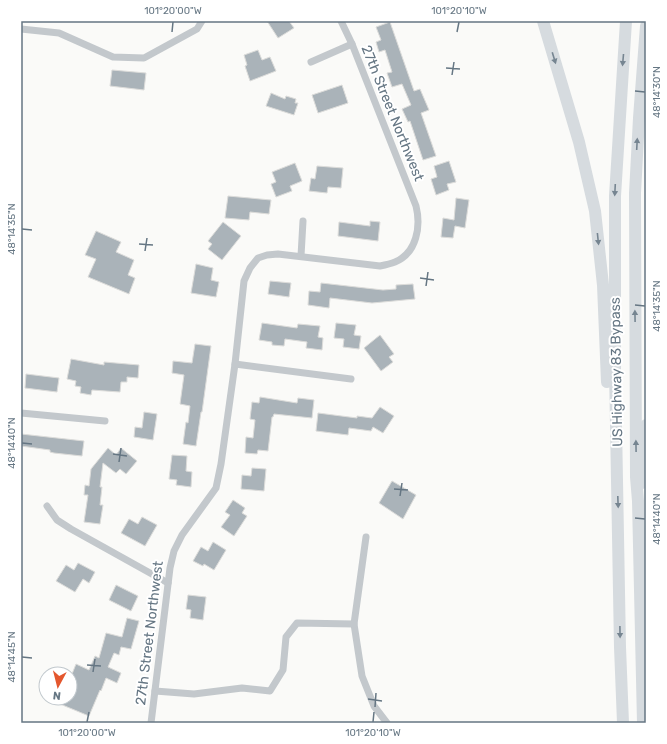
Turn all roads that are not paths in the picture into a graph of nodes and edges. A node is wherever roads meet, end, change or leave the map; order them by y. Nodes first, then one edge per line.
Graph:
1 (202, 21) edge
2 (341, 21) edge
3 (543, 21) edge
4 (626, 21) edge
5 (646, 26) edge
6 (21, 29) edge
7 (352, 44) junction
8 (311, 62) dead end
9 (303, 221) dead end
10 (301, 256) junction
11 (235, 364) junction
12 (351, 379) dead end
13 (21, 412) edge
14 (105, 421) dead end
15 (646, 425) edge
16 (617, 472) junction
17 (638, 502) junction
18 (47, 506) dead end
19 (366, 537) dead end
20 (168, 583) junction
21 (354, 624) junction
22 (155, 691) junction
23 (151, 723) edge
24 (387, 723) edge
25 (623, 723) edge
26 (643, 723) edge

1 - 6 street
2 - 7 street, 27th Street Northwest
3 -> 16 highway
4 -> 16 highway, US Highway 83 Bypass
17 -> 5 highway, US Highway 83 Bypass
7 - 8 street
7 - 10 street, 27th Street Northwest
9 - 10 street
10 - 11 street, 27th Street Northwest
11 - 12 street
11 - 20 street, 27th Street Northwest
13 - 14 street
15 - 17 highway
16 -> 25 highway, US Highway 83 Bypass
17 - 26 highway, US Highway 83 Bypass
18 - 20 street
19 - 21 street
20 - 22 street, 27th Street Northwest
21 - 22 street
21 - 24 street
22 - 23 street, 27th Street Northwest

